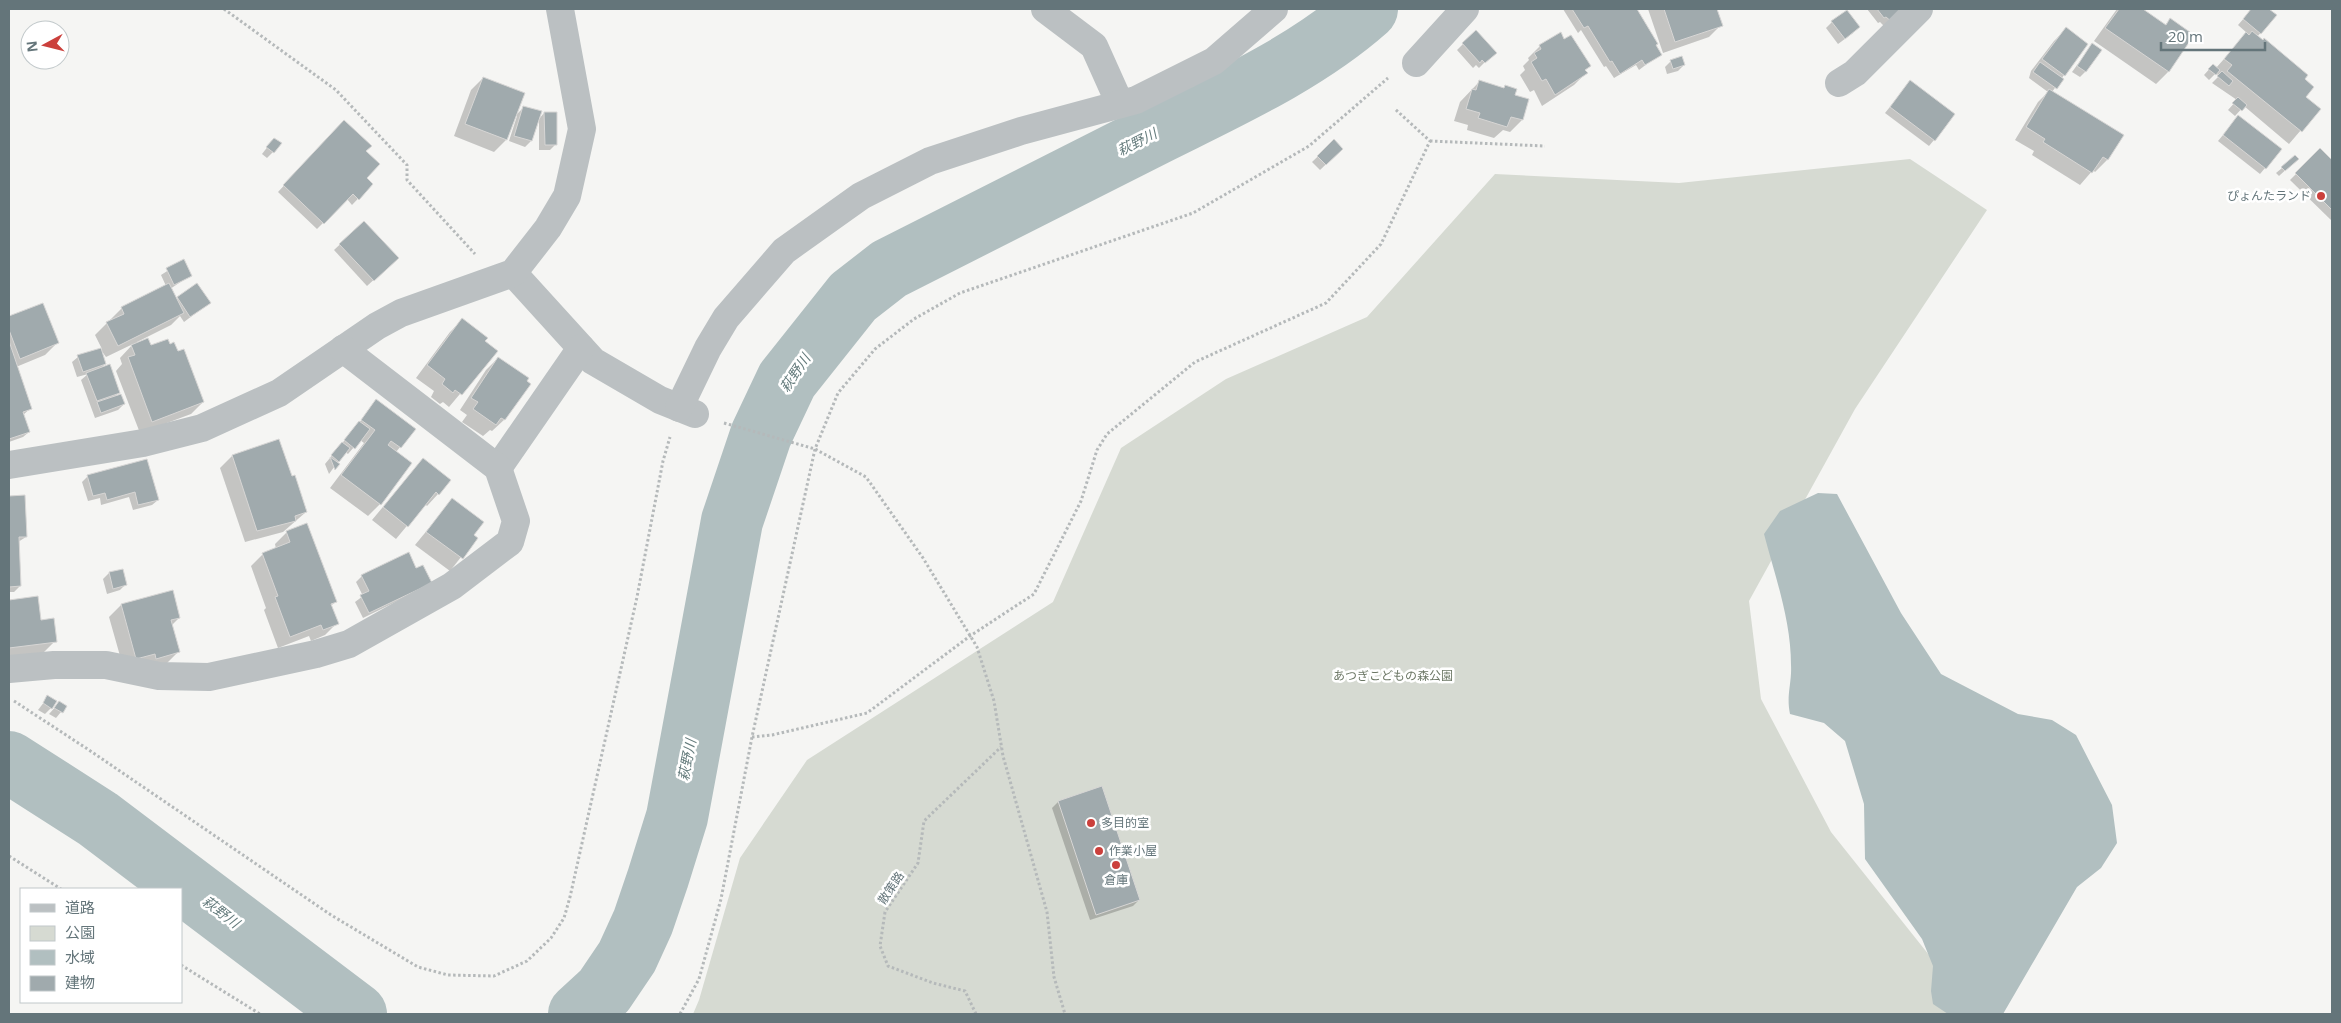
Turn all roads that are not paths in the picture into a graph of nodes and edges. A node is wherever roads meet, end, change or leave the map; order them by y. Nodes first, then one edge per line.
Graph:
1 (560, 9) edge
2 (1044, 9) edge
3 (1274, 9) edge
4 (1464, 9) edge
5 (1919, 9) edge
6 (1416, 63) road end
7 (1839, 83) dead end
8 (1120, 104) junction
9 (506, 277) junction
10 (581, 348) junction
11 (344, 349) junction
12 (9, 465) edge
13 (498, 468) junction
14 (9, 669) edge

1 - 9 street
2 - 8 street
3 - 8 street
4 - 6 street
5 - 7 street
8 - 10 street
9 - 10 street
9 - 11 street
10 - 13 street
11 - 12 street
11 - 13 street
13 - 14 street

